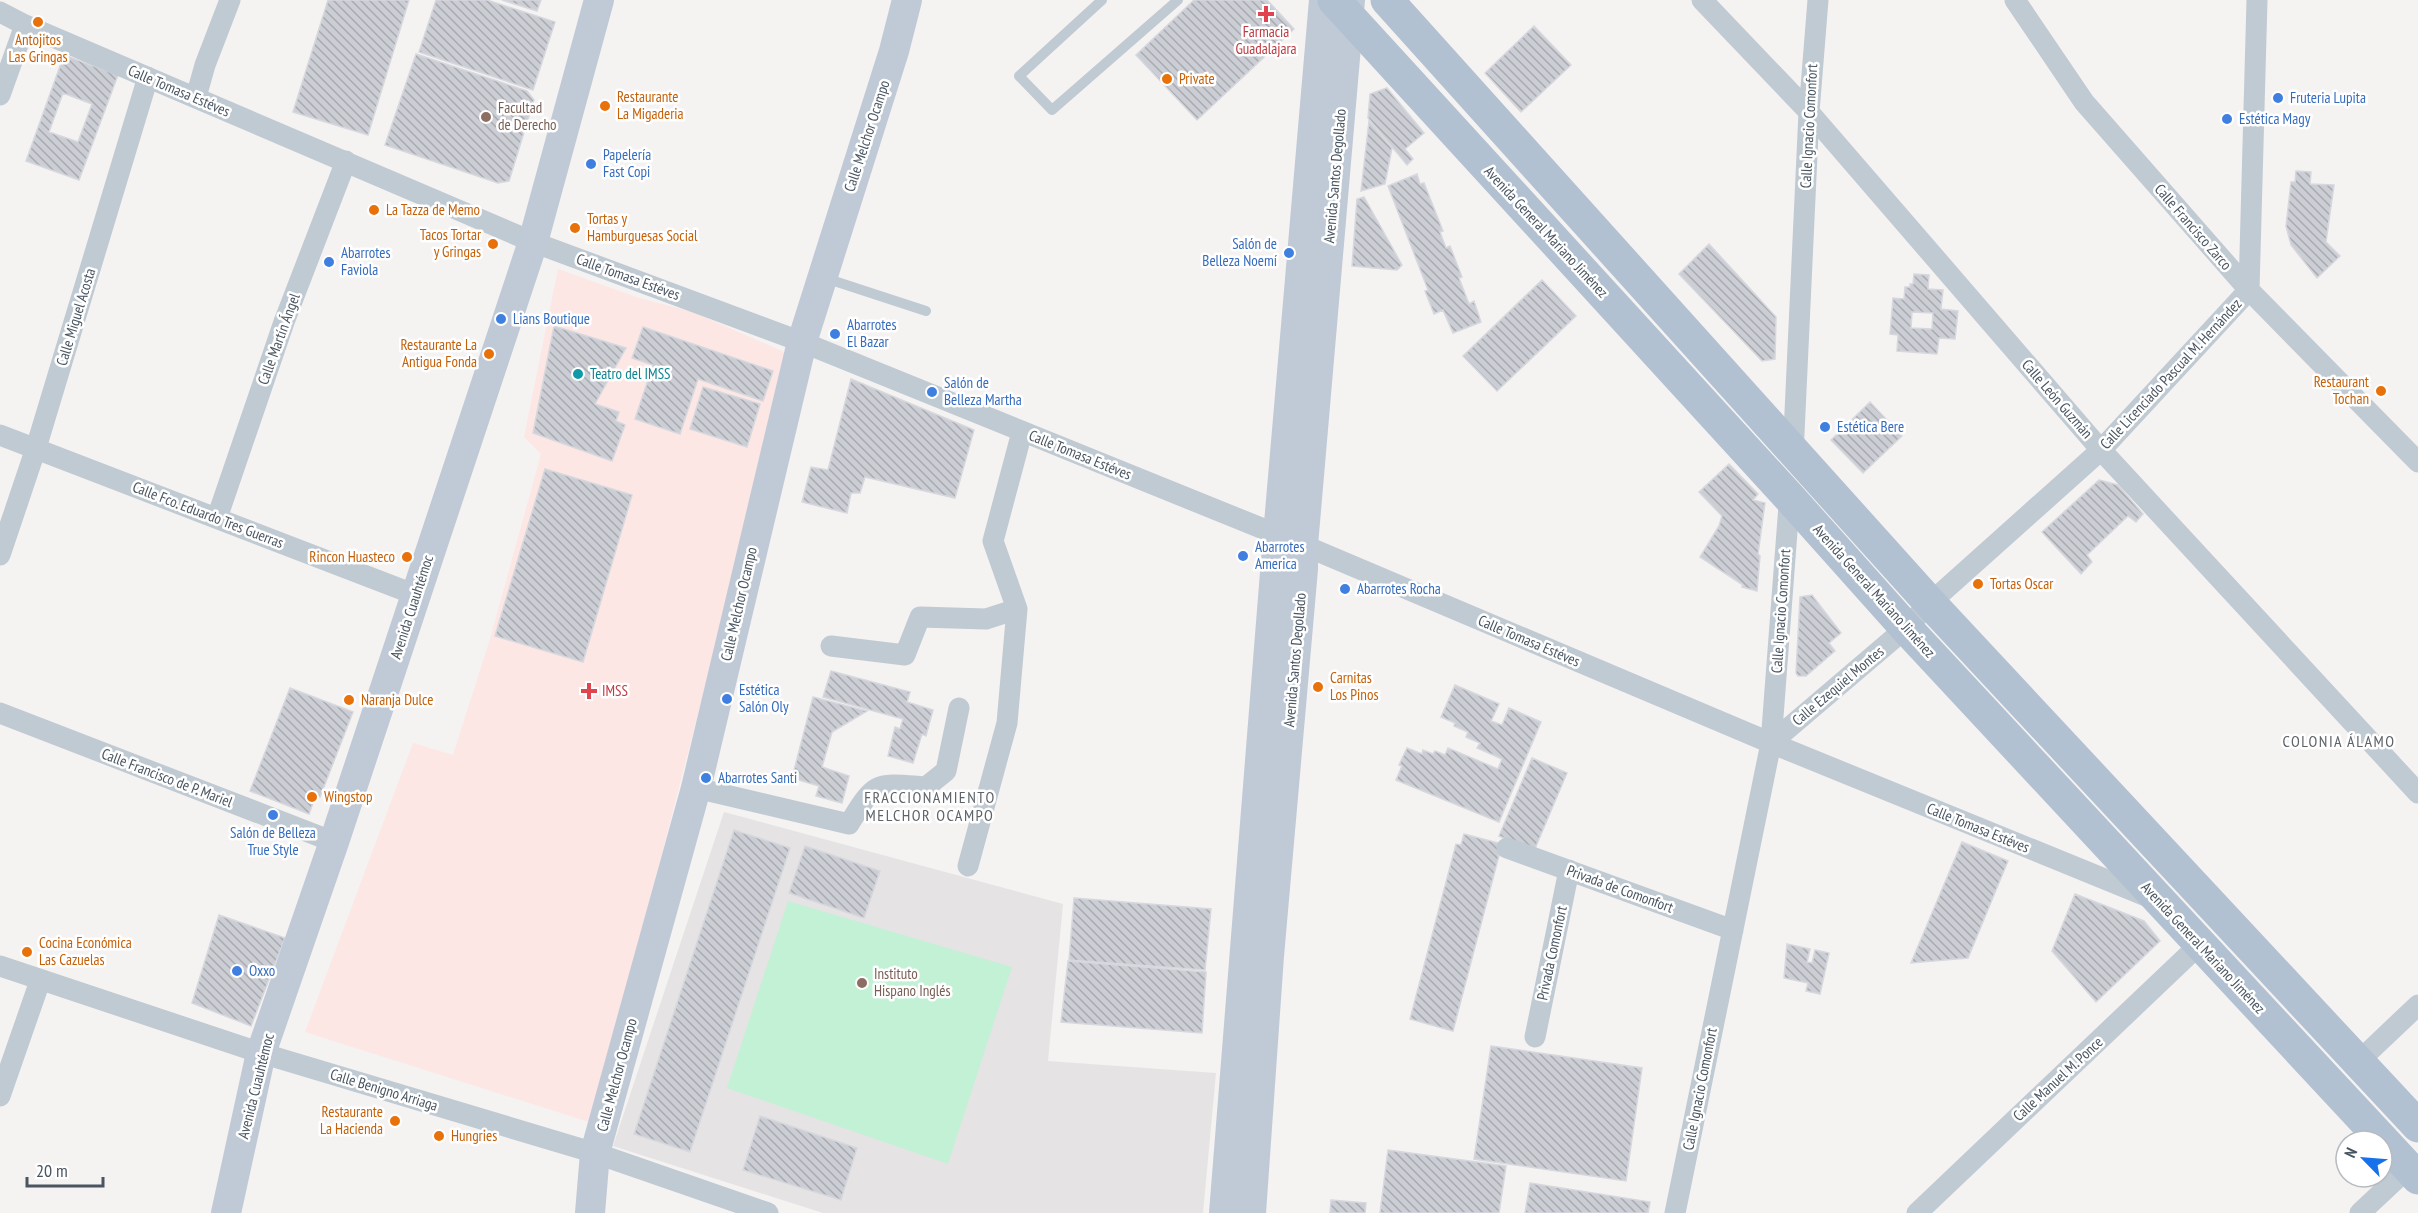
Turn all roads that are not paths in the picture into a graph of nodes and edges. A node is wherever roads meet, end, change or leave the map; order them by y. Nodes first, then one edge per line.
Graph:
1 (230, 0) edge
2 (599, 0) edge
3 (907, 0) edge
4 (1102, 0) edge
5 (1178, 0) edge
6 (1387, 0) edge
7 (1702, 0) edge
8 (1818, 0) edge
9 (2015, 0) edge
10 (2257, 0) edge
11 (1340, 5) edge
12 (0, 12) edge
13 (26, 25) junction
14 (148, 77) junction
15 (0, 95) edge
16 (196, 98) junction
17 (1809, 112) junction
18 (346, 161) junction
19 (533, 242) junction
20 (822, 277) junction
21 (2249, 290) junction
22 (926, 311) dead end
23 (802, 342) junction
24 (1022, 432) junction
25 (0, 435) edge
26 (36, 448) junction
27 (1793, 449) junction
28 (2101, 450) junction
29 (2418, 462) edge
30 (1790, 497) junction
31 (217, 518) junction
32 (1290, 540) junction
33 (0, 555) edge
34 (416, 595) junction
35 (1930, 603) junction
36 (1017, 609) junction
37 (1906, 628) junction
38 (831, 646) dead end
39 (958, 708) dead end
40 (0, 713) edge
41 (1771, 743) junction
42 (696, 788) junction
43 (2418, 793) edge
44 (334, 842) junction
45 (1507, 848) dead end
46 (968, 866) dead end
47 (1569, 870) junction
48 (2160, 901) junction
49 (1733, 930) junction
50 (2200, 944) junction
51 (0, 966) edge
52 (40, 981) junction
53 (2418, 1005) edge
54 (1535, 1037) dead end
55 (261, 1053) junction
56 (2358, 1062) junction
57 (0, 1096) edge
58 (2418, 1126) edge
59 (595, 1154) junction
60 (2413, 1173) edge
61 (226, 1213) edge
62 (590, 1213) edge
63 (768, 1213) edge
64 (1224, 1213) edge
65 (1251, 1213) edge
66 (1675, 1213) edge
67 (1917, 1213) edge
68 (2360, 1213) edge

1 - 16 street
2 - 19 street, Avenida Cuauhtémoc
3 - 20 street, Calle Melchor Ocampo
4 - 5 lane
6 - 27 main road
7 - 17 street, Calle León Guzmán
8 - 17 street, Calle Ignacio Comonfort
9 - 21 street, Calle Francisco Zarco
10 - 21 street, Calle Licenciado Pascual M. Hernández
11 - 30 main road, Avenida General Mariano Jiménez
11 - 32 street, Avenida Santos Degollado
12 - 13 street, Calle Tomasa Estéves
13 - 14 street, Calle Tomasa Estéves
13 - 15 street
14 - 16 street, Calle Tomasa Estéves
14 - 26 street, Calle Miguel Acosta
16 - 18 street, Calle Tomasa Estéves
17 - 27 street, Calle Ignacio Comonfort
17 - 28 street, Calle León Guzmán
18 - 19 street, Calle Tomasa Estéves
18 - 31 street, Calle Martín Ángel
19 - 23 street, Calle Tomasa Estéves
19 - 34 street, Avenida Cuauhtémoc
20 - 22 lane
20 - 23 street, Calle Melchor Ocampo
21 - 28 street, Calle Licenciado Pascual M. Hernández
21 - 29 street, Calle Francisco Zarco
23 - 24 street, Calle Tomasa Estéves
23 - 42 street, Calle Melchor Ocampo
24 - 32 street, Calle Tomasa Estéves
24 - 36 street
25 - 26 street, Calle Fco. Eduardo Tres Guerras
26 - 31 street, Calle Fco. Eduardo Tres Guerras
26 - 33 street, Calle Miguel Acosta
27 - 30 street, Calle Ignacio Comonfort
27 - 35 main road
28 - 35 street, Calle Licenciado Pascual M. Hernández
28 - 43 street, Calle León Guzmán
30 - 37 main road, Avenida General Mariano Jiménez
30 - 41 street, Calle Ignacio Comonfort
31 - 34 street, Calle Fco. Eduardo Tres Guerras
32 - 41 street, Calle Tomasa Estéves
32 - 64 street, Avenida Santos Degollado
32 - 65 street, Avenida Santos Degollado
34 - 44 street, Avenida Cuauhtémoc
35 - 37 street, Calle Ezequiel Montes
35 - 56 main road
36 - 38 street
36 - 46 street
37 - 41 street, Calle Ezequiel Montes
37 - 48 main road, Avenida General Mariano Jiménez
39 - 42 street
40 - 44 street, Calle Francisco de P. Mariel
41 - 48 street, Calle Tomasa Estéves
41 - 49 street, Calle Ignacio Comonfort
42 - 59 street, Calle Melchor Ocampo
44 - 55 street, Avenida Cuauhtémoc
45 - 47 street, Privada de Comonfort
47 - 49 street, Privada de Comonfort
47 - 54 street, Privada Comonfort
48 - 50 main road, Avenida General Mariano Jiménez
49 - 66 street, Calle Ignacio Comonfort
50 - 60 main road, Avenida General Mariano Jiménez
50 - 67 street, Calle Manuel M. Ponce
51 - 52 street, Calle Benigno Arriaga
52 - 55 street, Calle Benigno Arriaga
52 - 57 street
53 - 56 street
55 - 59 street, Calle Benigno Arriaga
55 - 61 street, Avenida Cuauhtémoc
56 - 58 main road
59 - 62 street, Calle Melchor Ocampo
59 - 63 street, Calle Benigno Arriaga
60 - 68 street

